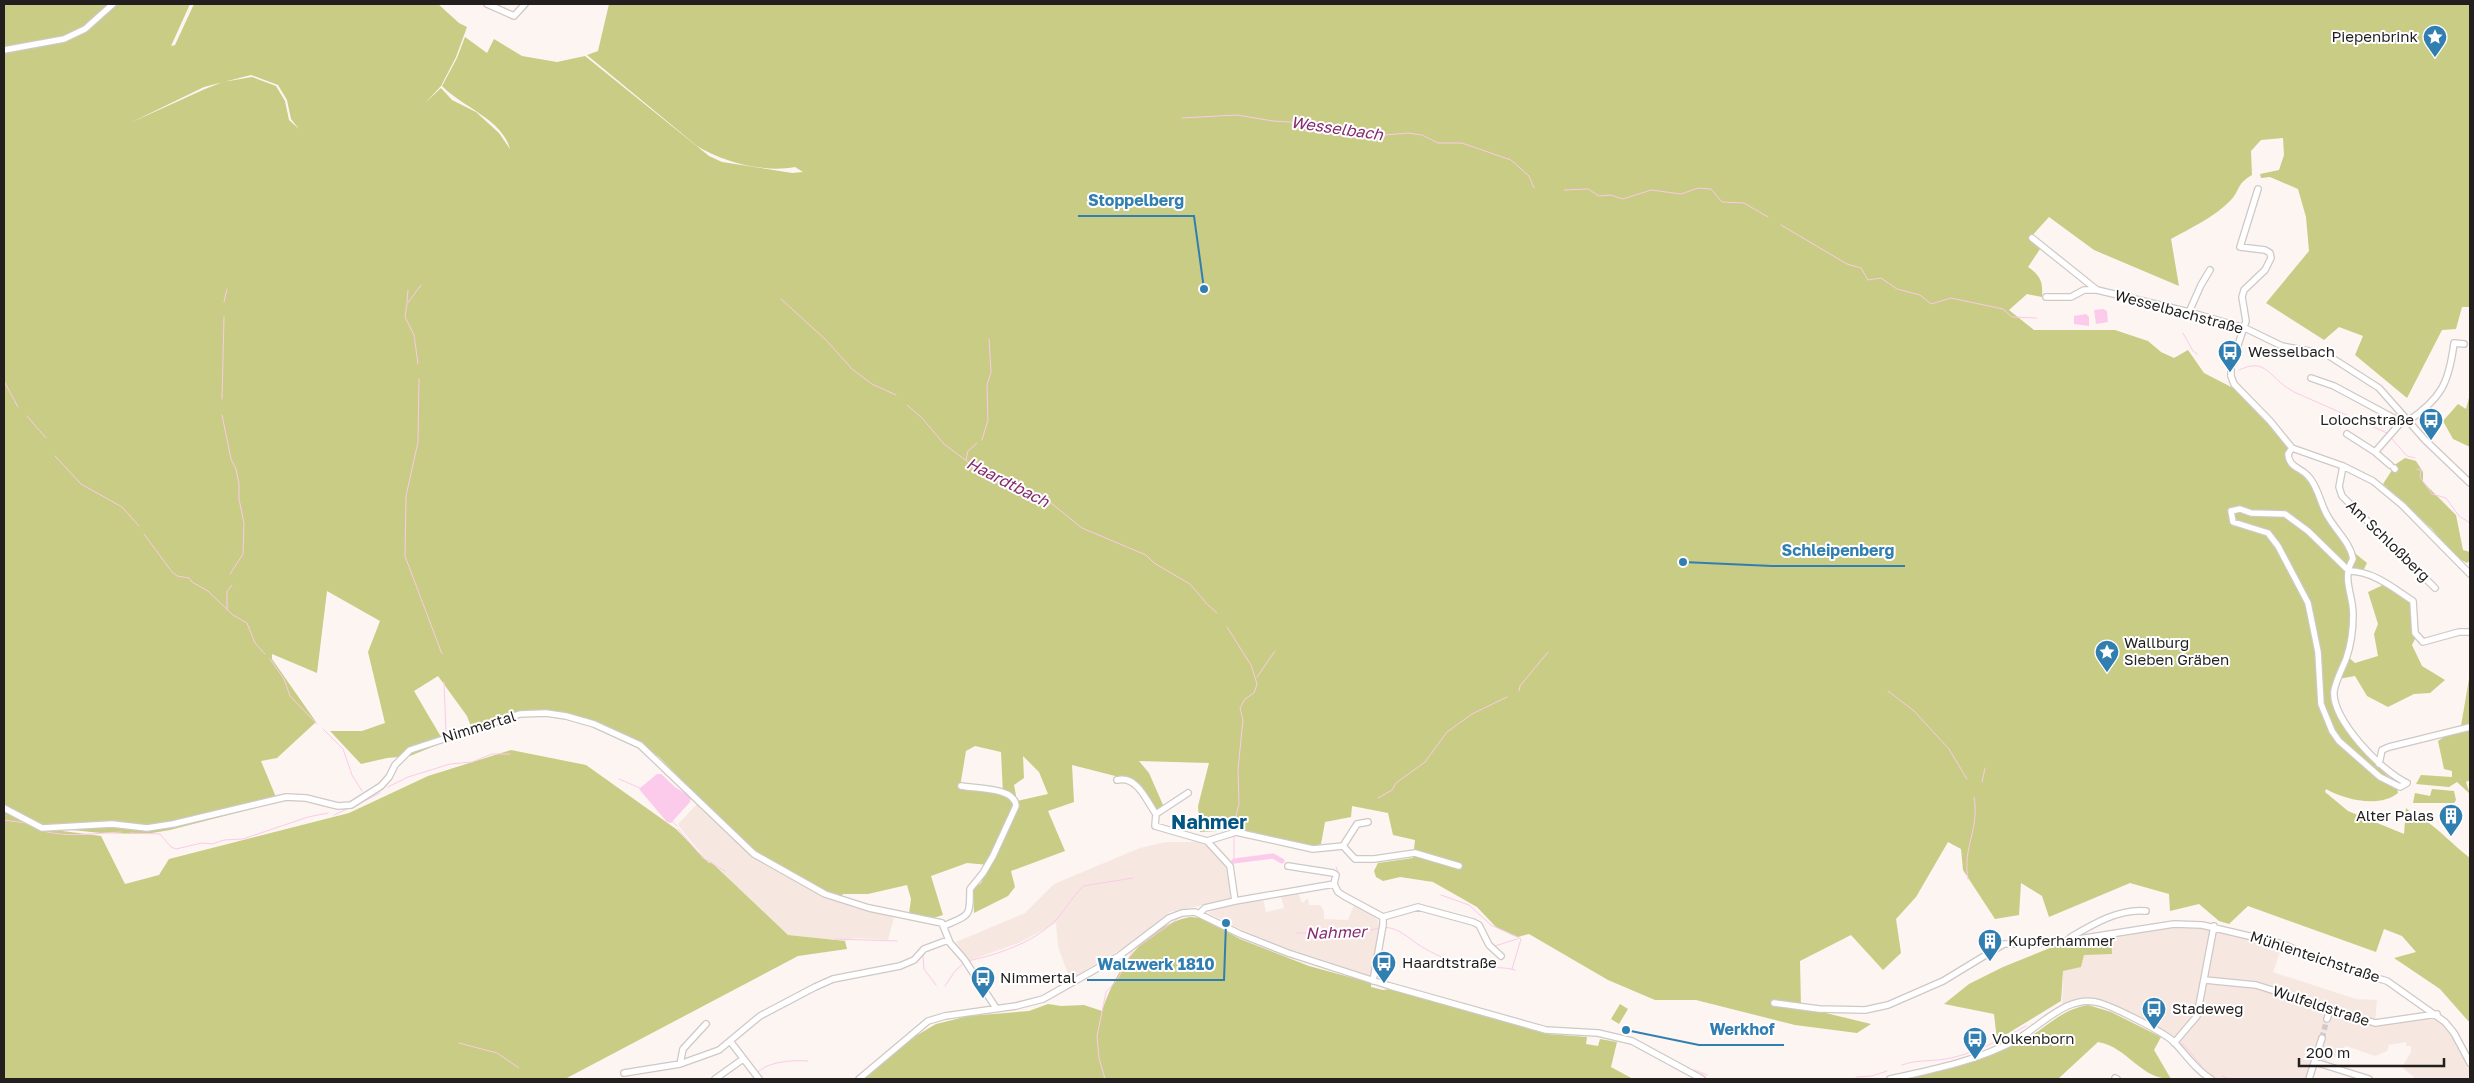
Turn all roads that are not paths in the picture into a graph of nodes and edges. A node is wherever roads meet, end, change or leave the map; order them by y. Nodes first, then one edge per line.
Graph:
1 (113, 4) edge
2 (487, 4) edge
3 (525, 4) edge
4 (4, 50) edge
5 (2258, 189) dead end
6 (2032, 238) dead end
7 (2210, 270) dead end
8 (2096, 290) junction
9 (2046, 297) dead end
10 (2189, 312) junction
11 (2245, 328) junction
12 (2464, 344) dead end
13 (2311, 378) dead end
14 (2407, 419) junction
15 (2401, 422) junction
16 (2347, 434) dead end
17 (2292, 448) junction
18 (2375, 452) junction
19 (2343, 466) junction
20 (2393, 467) dead end
21 (2470, 483) edge
22 (2348, 571) junction
23 (2470, 574) edge
24 (2435, 588) dead end
25 (2470, 632) edge
26 (2470, 727) edge
27 (2379, 764) junction
28 (1117, 780) dead end
29 (961, 786) dead end
30 (1188, 792) dead end
31 (4, 808) edge
32 (1156, 814) junction
33 (1368, 822) dead end
34 (1207, 841) junction
35 (1344, 846) junction
36 (1288, 866) dead end
37 (1459, 866) dead end
38 (1334, 884) junction
39 (1235, 901) junction
40 (2146, 911) dead end
41 (1200, 913) junction
42 (1383, 917) junction
43 (944, 926) junction
44 (2214, 926) junction
45 (948, 940) junction
46 (2068, 941) junction
47 (1501, 956) dead end
48 (2205, 980) junction
49 (1374, 981) junction
50 (1774, 1003) dead end
51 (996, 1008) junction
52 (2330, 1010) junction
53 (2437, 1014) junction
54 (2327, 1019) tunnel mouth
55 (706, 1024) dead end
56 (2322, 1038) tunnel mouth
57 (730, 1041) junction
58 (2174, 1043) junction
59 (743, 1059) junction
60 (2315, 1062) junction
61 (2470, 1063) edge
62 (680, 1064) junction
63 (624, 1073) dead end
64 (757, 1076) edge
65 (715, 1079) edge
66 (859, 1079) edge
67 (1702, 1079) edge
68 (1890, 1079) edge
69 (2211, 1079) edge
70 (2309, 1079) edge
71 (2369, 1079) edge

1 - 4 street
2 - 3 street
5 - 11 street
6 - 8 street
7 - 10 street
8 - 9 street, Wesselbachstraße
8 - 10 street, Wesselbachstraße
10 - 11 street, Wesselbachstraße
11 - 14 street, Wesselbachstraße
11 - 17 street
12 - 14 street
13 - 15 street
14 - 15 street
14 - 21 street, Wesselbachstraße
15 - 18 street
16 - 18 street
17 - 19 street
17 - 22 street
18 - 20 street
19 - 23 street
19 - 24 street, Am Schloßberg
22 - 25 street
22 - 27 street
22 - 27 street
26 - 27 street
28 - 32 street
29 - 43 street
30 - 32 street
31 - 43 street, Nimmertal
32 - 34 street
33 - 35 street
34 - 35 street
34 - 39 street
35 - 37 street
36 - 38 street
38 - 39 street
38 - 42 street
39 - 41 street
40 - 46 street
41 - 49 street
41 - 51 street
42 - 47 street
42 - 49 street
43 - 45 street
44 - 46 street, Mühlenteichstraße
44 - 48 street
44 - 53 street, Mühlenteichstraße
45 - 51 street
45 - 57 street
46 - 50 street, Mühlenteichstraße
48 - 52 street, Wulfeldstraße
48 - 58 street
49 - 67 street
51 - 66 street
52 - 53 street, Wulfeldstraße
52 - 54 street
53 - 61 street, Mühlenteichstraße
55 - 62 street
56 - 60 street
57 - 59 street
57 - 62 street
58 - 68 street
58 - 69 street
59 - 64 street
59 - 65 street
60 - 70 street
60 - 71 street
62 - 63 street

